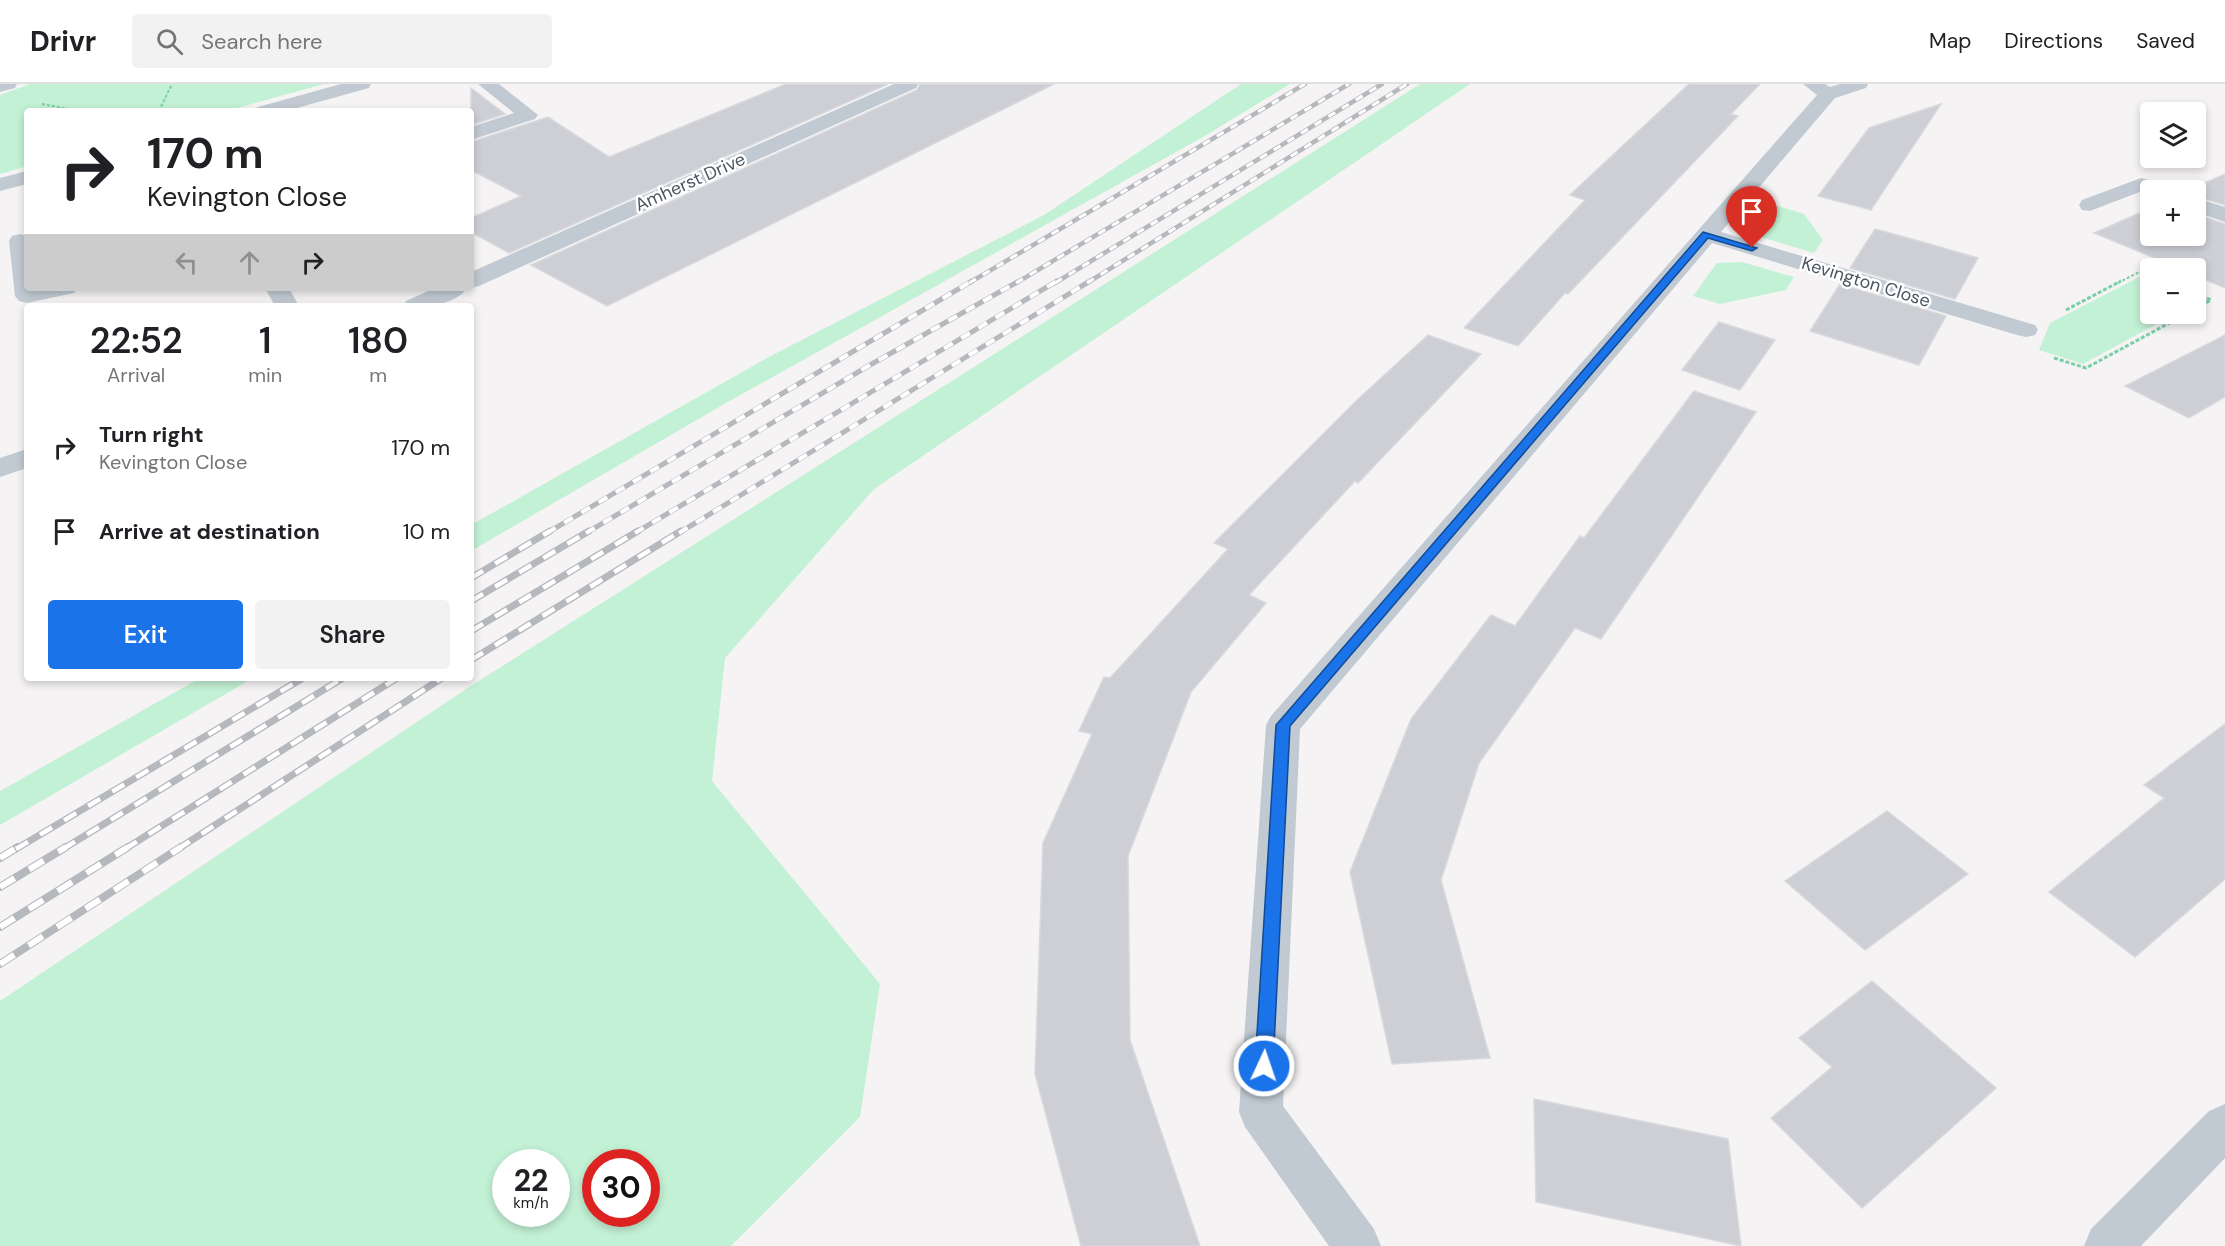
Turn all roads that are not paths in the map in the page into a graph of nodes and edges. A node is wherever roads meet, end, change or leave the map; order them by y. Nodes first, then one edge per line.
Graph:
1 (8, 84) edge
2 (362, 84) edge
3 (487, 84) edge
4 (909, 84) edge
5 (1859, 84) edge
6 (0, 86) edge
7 (1820, 89) edge
8 (276, 108) edge
9 (474, 133) edge
10 (24, 178) edge
11 (0, 184) edge
12 (2140, 184) edge
13 (2090, 205) dead end
14 (2206, 208) edge
15 (2225, 215) edge
16 (1706, 234) junction
17 (20, 241) dead end
18 (24, 272) edge
19 (474, 280) edge
20 (26, 291) edge
21 (51, 291) edge
22 (448, 291) edge
23 (422, 303) edge
24 (2026, 330) road end
25 (24, 459) edge
26 (0, 468) edge
27 (2225, 1126) edge
28 (1357, 1246) edge
29 (2108, 1246) edge

1 - 6 street
2 - 8 street
3 - 9 street
4 - 19 street, Amherst Drive
5 - 7 street
7 - 16 street
10 - 11 street
12 - 13 street
14 - 15 street
16 - 24 street, Kevington Close
16 - 28 street
17 - 18 street
20 - 21 street
22 - 23 street
25 - 26 street
27 - 29 street

